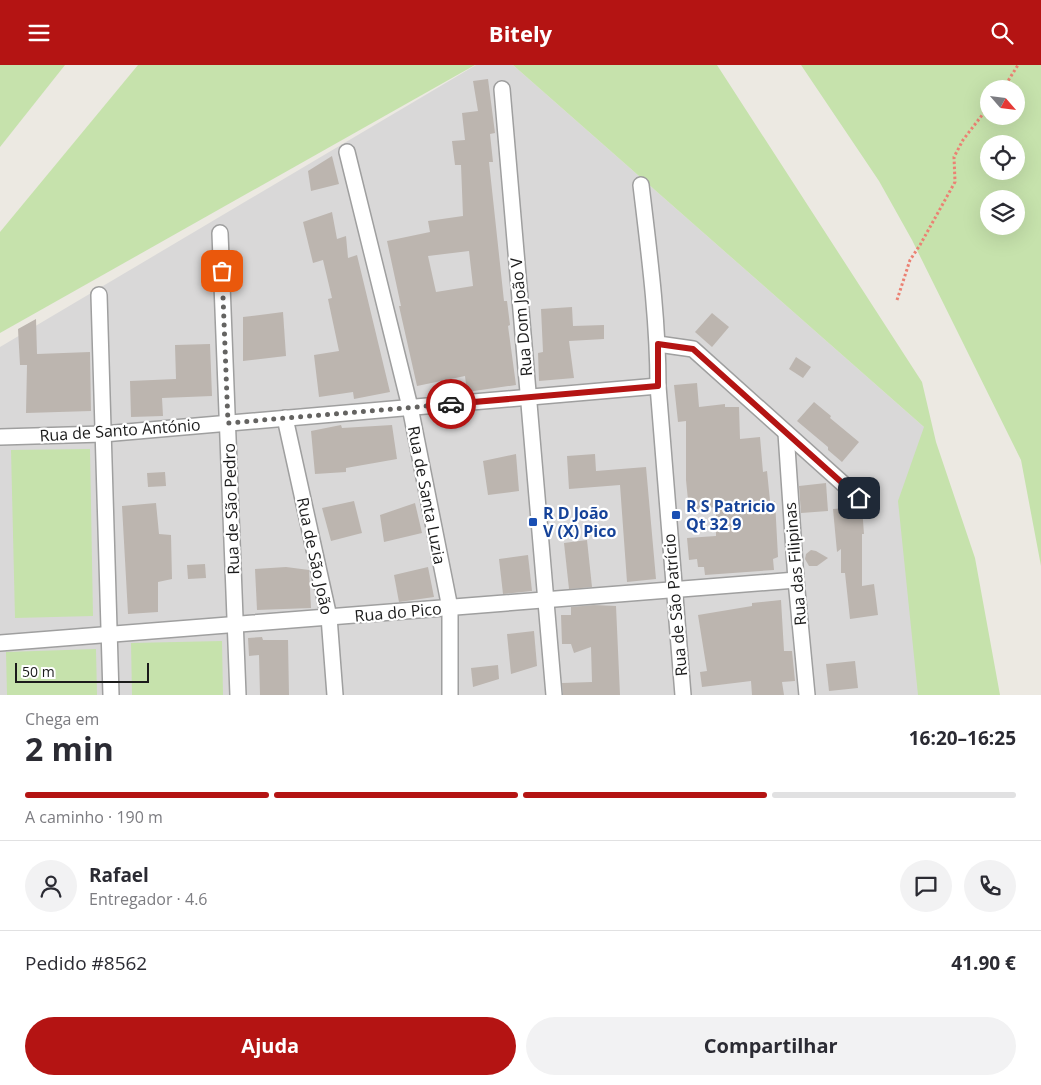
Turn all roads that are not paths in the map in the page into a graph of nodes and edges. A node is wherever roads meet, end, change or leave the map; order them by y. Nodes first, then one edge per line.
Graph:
1 (502, 89) dead end
2 (348, 152) dead end
3 (641, 185) dead end
4 (220, 233) dead end
5 (99, 295) dead end
6 (658, 344) junction
7 (658, 386) junction
8 (528, 397) junction
9 (410, 407) junction
10 (285, 418) junction
11 (228, 423) junction
12 (786, 433) junction
13 (103, 434) junction
14 (0, 437) edge
15 (859, 498) dead end
16 (796, 580) junction
17 (673, 590) junction
18 (546, 600) junction
19 (450, 607) junction
20 (329, 617) junction
21 (235, 624) junction
22 (109, 635) junction
23 (0, 643) edge
24 (111, 695) edge
25 (238, 695) edge
26 (335, 695) edge
27 (450, 695) edge
28 (554, 695) edge
29 (683, 695) edge
30 (808, 695) edge

1 - 8 street, Rua Dom João V
2 - 9 street, Rua de Santa Luzia
3 - 6 street, Rua de São Patrício
4 - 11 street, Rua de São Pedro
5 - 13 street
6 - 7 street, Rua de São Patrício
6 - 12 street
7 - 8 street, Rua de Santo António
7 - 17 street, Rua de São Patrício
8 - 9 street, Rua de Santo António
8 - 18 street, Rua Dom João V
9 - 10 street, Rua de Santo António
9 - 19 street, Rua de Santa Luzia
10 - 11 street, Rua de Santo António
10 - 20 street, Rua de São João
11 - 13 street, Rua de Santo António
11 - 21 street, Rua de São Pedro
12 - 15 street
12 - 16 street, Rua das Filipinas
13 - 14 street, Rua de Santo António
13 - 22 street
16 - 17 street, Rua do Pico
16 - 30 street, Rua das Filipinas
17 - 18 street, Rua do Pico
17 - 29 street, Rua de São Patrício
18 - 19 street, Rua do Pico
18 - 28 street, Rua Dom João V
19 - 20 street, Rua do Pico
19 - 27 street, Rua de Santa Luzia
20 - 21 street, Rua do Pico
20 - 26 street, Rua de São João
21 - 22 street, Rua do Pico
21 - 25 street, Rua de São Pedro
22 - 23 street, Rua do Pico
22 - 24 street

